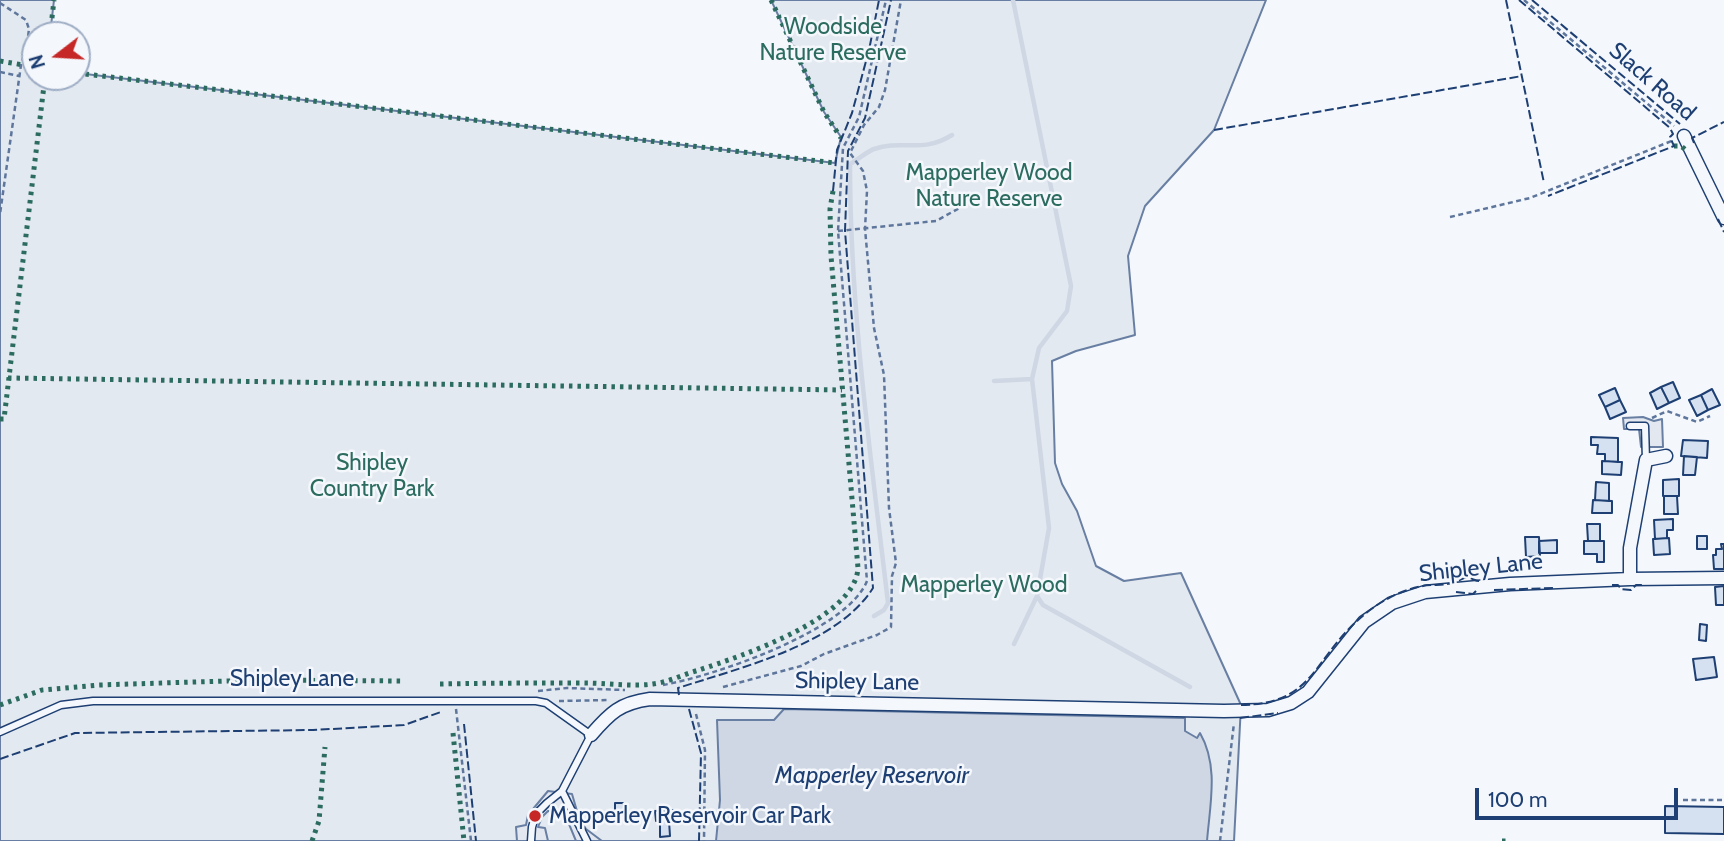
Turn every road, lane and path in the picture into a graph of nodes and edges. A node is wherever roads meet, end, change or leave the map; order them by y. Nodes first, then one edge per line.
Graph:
1 (886, 0) edge
2 (901, 0) edge
3 (1524, 0) edge
4 (0, 3) edge
5 (0, 72) edge
6 (19, 76) junction
7 (1684, 136) junction
8 (963, 206) dead end
9 (0, 214) edge
10 (1450, 217) dead end
11 (1724, 218) edge
12 (865, 229) junction
13 (838, 231) junction
14 (1710, 416) dead end
15 (1630, 426) dead end
16 (1645, 426) junction
17 (1666, 456) dead end
18 (1646, 460) junction
19 (1724, 578) edge
20 (1630, 579) junction
21 (666, 685) junction
22 (654, 687) dead end
23 (716, 689) dead end
24 (630, 690) dead end
25 (669, 692) dead end
26 (519, 700) junction
27 (697, 700) junction
28 (456, 701) junction
29 (546, 703) junction
30 (625, 705) junction
31 (1236, 711) junction
32 (0, 732) edge
33 (591, 736) junction
34 (562, 791) junction
35 (1683, 800) dead end
36 (1724, 800) edge
37 (471, 841) edge
38 (531, 841) edge
39 (587, 841) edge
40 (704, 841) edge
41 (1220, 841) edge

1 - 13 path
2 - 12 path
3 - 7 path, Slack Road
4 - 6 path
5 - 6 path
6 - 9 path
7 - 10 path
7 - 11 street, Slack Road
8 - 12 path
12 - 13 path
12 - 23 path
13 - 21 path
14 - 16 path
15 - 16 lane
16 - 18 lane
17 - 18 street
18 - 20 street
19 - 20 street, Shipley Lane
20 - 31 street, Shipley Lane
21 - 22 path
21 - 25 path
24 - 26 path
26 - 28 lane, Shipley Lane
26 - 29 lane, Shipley Lane
27 - 30 street, Shipley Lane
27 - 31 street, Shipley Lane
27 - 40 path
28 - 32 lane, Shipley Lane
28 - 37 path
29 - 30 path
29 - 33 lane, Shipley Lane
30 - 33 street, Shipley Lane
31 - 41 path
33 - 34 lane
34 - 38 lane
34 - 39 lane
35 - 36 path

